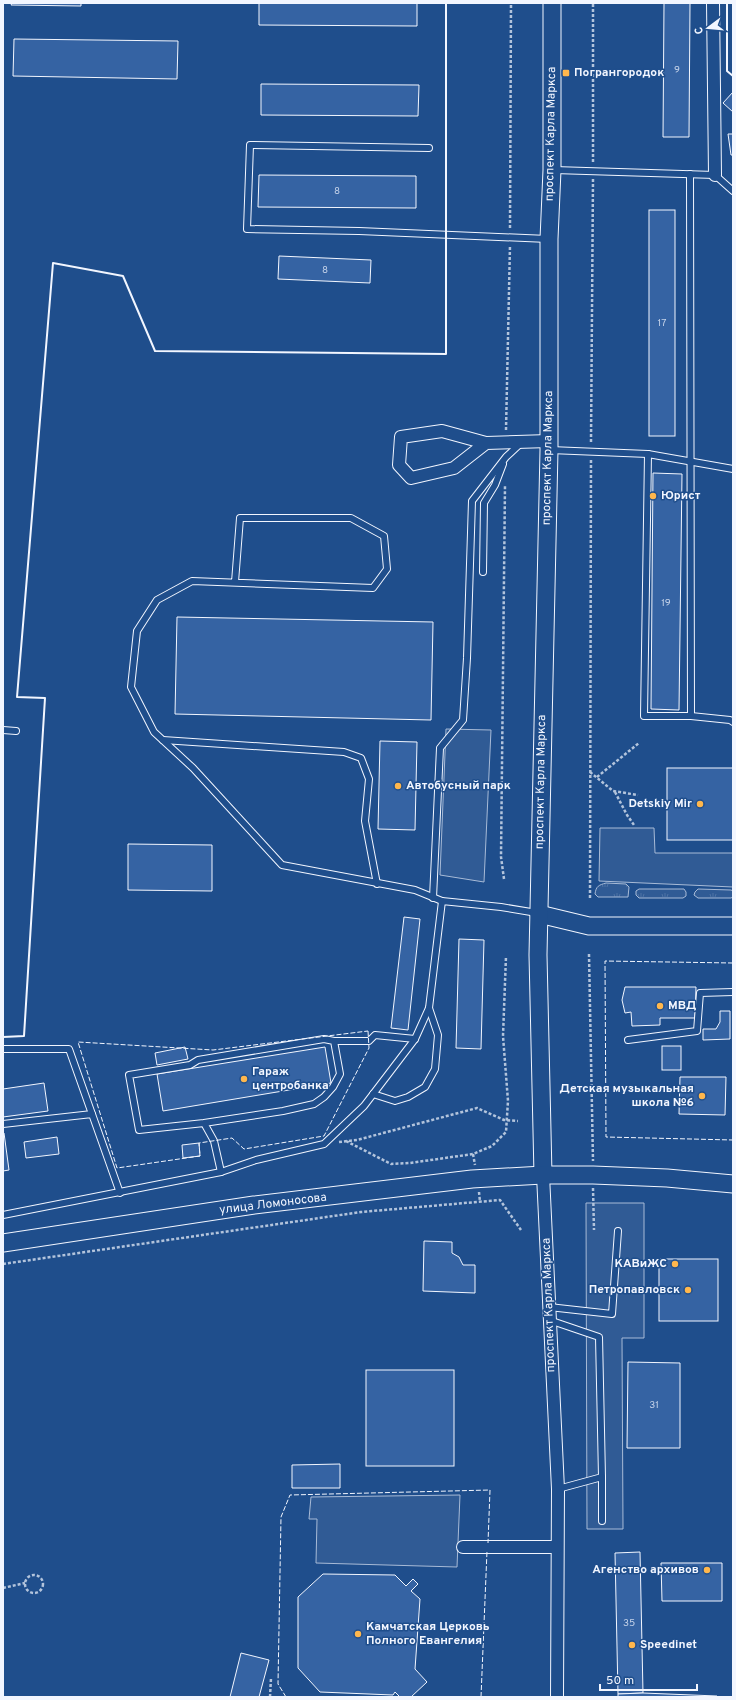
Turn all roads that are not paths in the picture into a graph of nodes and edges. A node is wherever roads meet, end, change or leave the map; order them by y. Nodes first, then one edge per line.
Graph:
1 (552, 3) edge
2 (713, 3) edge
3 (429, 148) dead end
4 (552, 170) junction
5 (690, 174) junction
6 (715, 175) junction
7 (733, 191) edge
8 (549, 239) junction
9 (522, 442) junction
10 (486, 443) junction
11 (549, 445) junction
12 (648, 454) junction
13 (506, 457) junction
14 (690, 461) junction
15 (733, 469) edge
16 (483, 572) dead end
17 (235, 582) junction
18 (691, 716) junction
19 (733, 722) edge
20 (3, 730) edge
21 (16, 731) dead end
22 (163, 740) junction
23 (377, 884) junction
24 (433, 898) junction
25 (442, 902) junction
26 (539, 914) junction
27 (733, 926) edge
28 (733, 992) edge
29 (429, 1008) junction
30 (415, 1039) junction
31 (628, 1040) dead end
32 (334, 1041) junction
33 (3, 1049) edge
34 (374, 1094) junction
35 (92, 1114) junction
36 (204, 1123) junction
37 (3, 1124) edge
38 (221, 1172) junction
39 (543, 1175) junction
40 (733, 1184) edge
41 (120, 1193) junction
42 (3, 1215) edge
43 (618, 1231) dead end
44 (3, 1243) edge
45 (549, 1307) junction
46 (549, 1320) junction
47 (602, 1477) junction
48 (558, 1489) junction
49 (602, 1521) dead end
50 (463, 1547) dead end
51 (558, 1547) junction
52 (557, 1697) edge

1 - 4 main road, проспект Карла Маркса
2 - 6 street
3 - 8 lane
4 - 5 lane
4 - 8 main road, проспект Карла Маркса
5 - 6 lane
5 - 14 lane
6 - 7 lane
8 - 11 main road, проспект Карла Маркса
9 - 10 street
9 - 11 street
9 - 13 lane
10 - 10 street
11 - 12 lane
11 - 26 main road, проспект Карла Маркса
12 - 14 lane
12 - 18 lane
13 - 16 lane
13 - 24 lane
14 - 15 lane
14 - 18 lane
17 - 17 lane
17 - 22 lane
18 - 19 lane
20 - 21 lane
22 - 23 lane
22 - 23 lane
23 - 24 lane
24 - 25 lane
25 - 26 lane
25 - 29 lane
26 - 27 main road
26 - 39 main road, проспект Карла Маркса
28 - 31 lane
29 - 30 lane
29 - 34 lane
30 - 32 lane
30 - 34 lane
32 - 36 lane
32 - 36 lane
33 - 35 lane
34 - 38 lane
35 - 37 lane
35 - 41 lane
36 - 38 lane
38 - 41 lane
39 - 40 main road, улица Ломоносова
39 - 44 main road, улица Ломоносова
39 - 45 street, проспект Карла Маркса
41 - 42 lane
43 - 45 lane
45 - 46 street, проспект Карла Маркса
46 - 47 lane
46 - 48 street, проспект Карла Маркса
47 - 48 lane
47 - 49 lane
48 - 51 street, проспект Карла Маркса
50 - 51 street
51 - 52 street, проспект Карла Маркса

